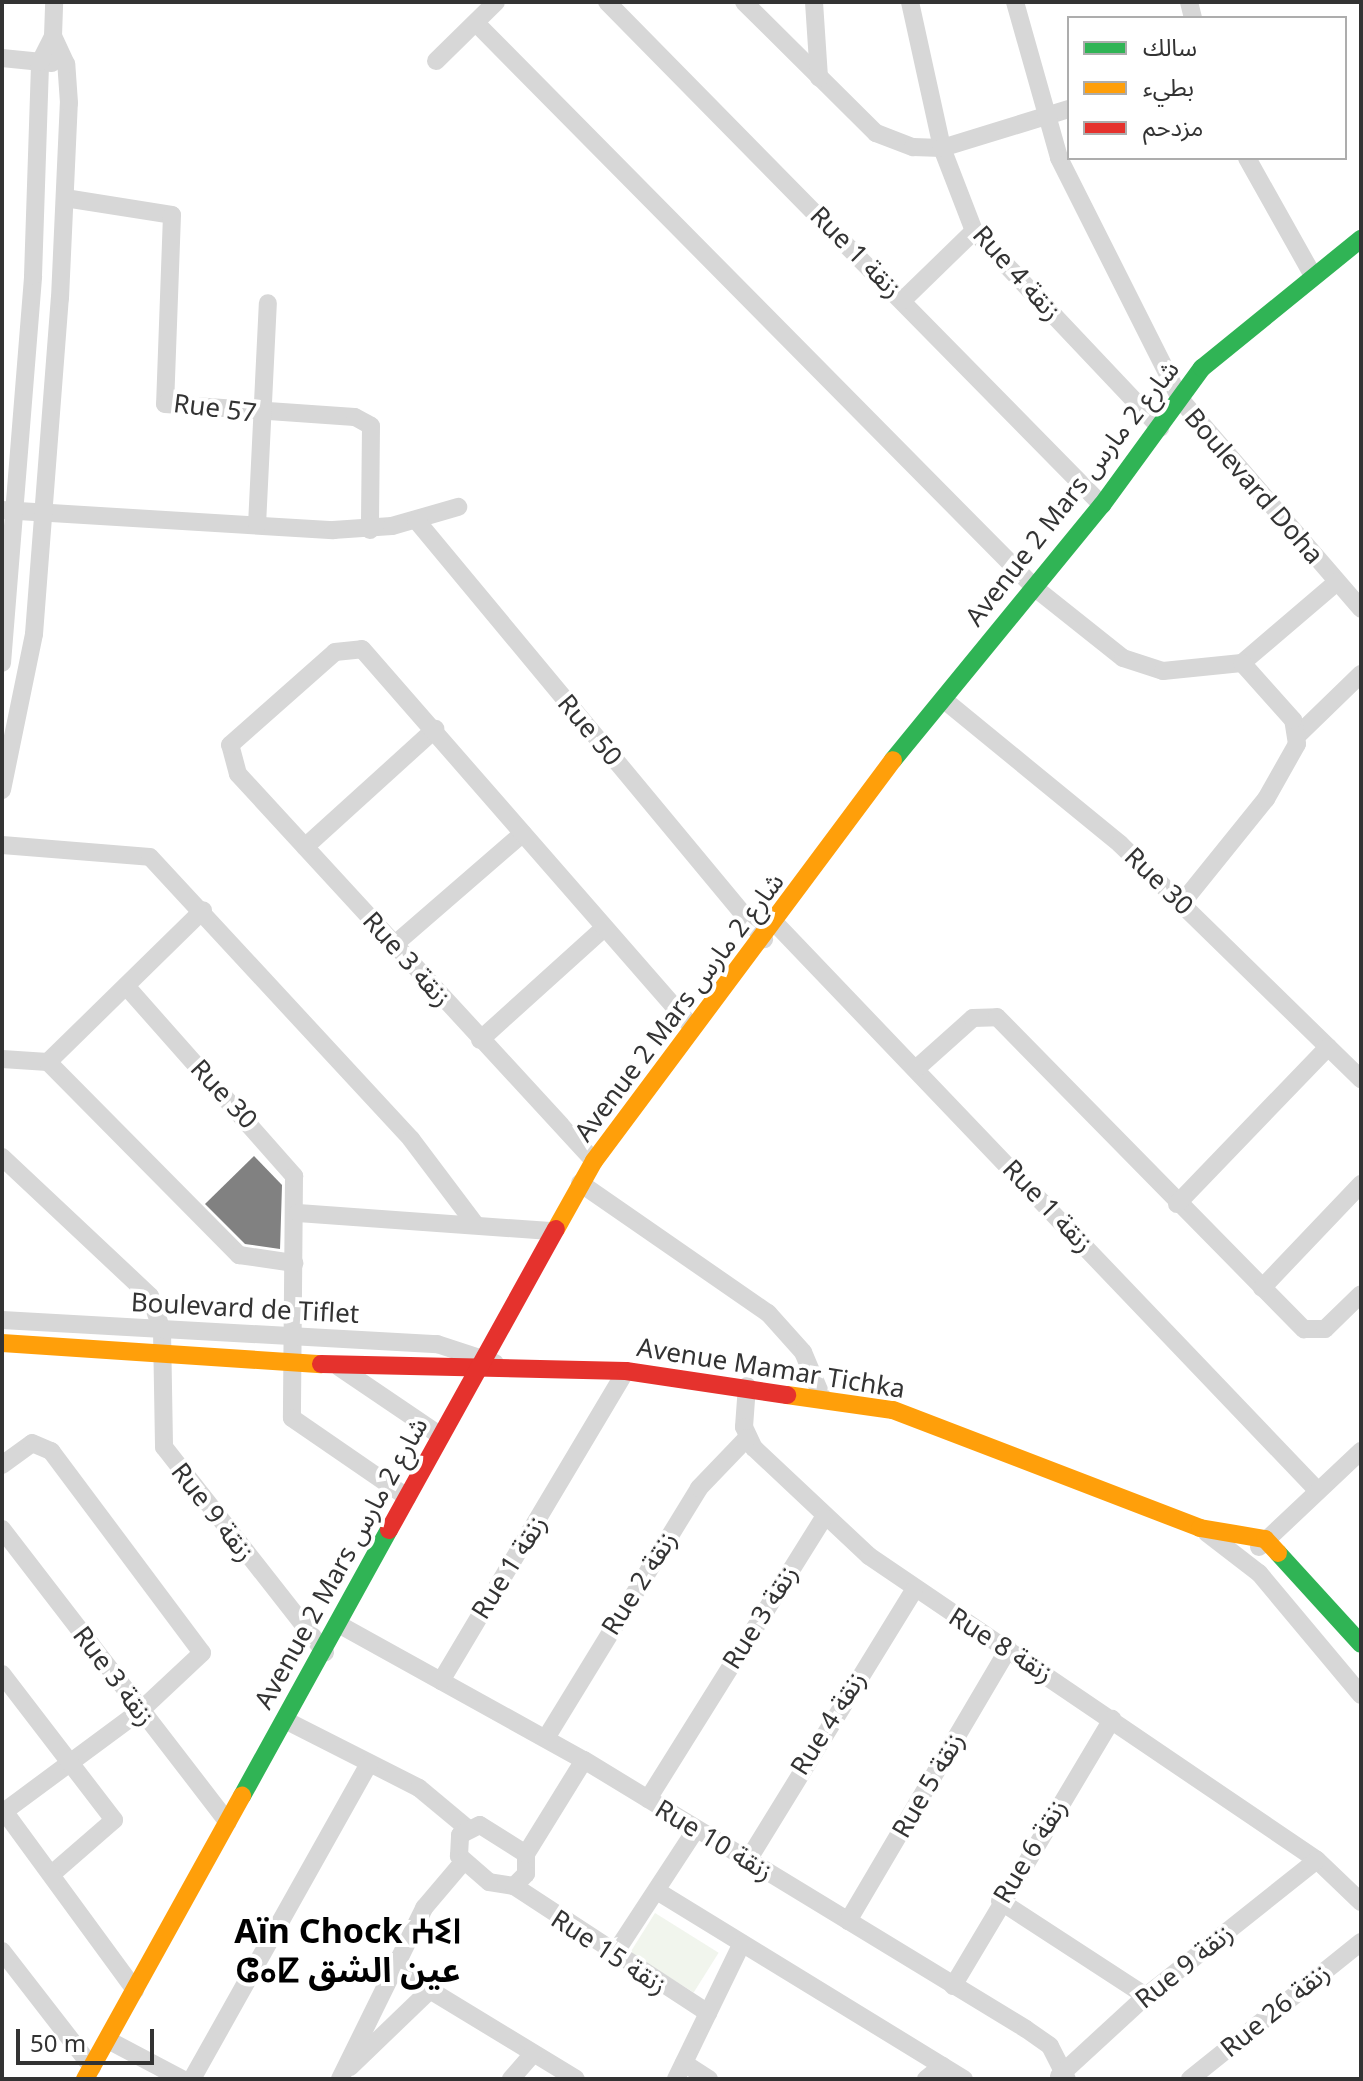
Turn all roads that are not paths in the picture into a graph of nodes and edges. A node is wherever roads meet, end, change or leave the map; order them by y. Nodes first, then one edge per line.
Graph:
1 (54, 2) edge
2 (496, 2) edge
3 (607, 2) edge
4 (744, 2) edge
5 (814, 2) edge
6 (910, 2) edge
7 (1015, 2) edge
8 (476, 23) junction
9 (53, 36) junction
10 (2, 58) edge
11 (436, 61) dead end
12 (40, 62) junction
13 (66, 64) junction
14 (819, 78) junction
15 (1067, 110) edge
16 (1042, 117) junction
17 (942, 148) junction
18 (1248, 160) edge
19 (65, 198) junction
20 (974, 231) junction
21 (1361, 239) edge
22 (1312, 274) junction
23 (903, 300) junction
24 (268, 303) dead end
25 (1180, 399) junction
26 (260, 414) junction
27 (1160, 428) junction
28 (11, 442) edge
29 (1102, 505) junction
30 (458, 507) dead end
31 (9, 510) edge
32 (45, 512) junction
33 (416, 520) junction
34 (257, 525) junction
35 (370, 530) junction
36 (1337, 582) junction
37 (1038, 591) junction
38 (1361, 609) edge
39 (2, 663) edge
40 (1242, 663) junction
41 (1361, 674) edge
42 (943, 699) junction
43 (435, 729) junction
44 (1298, 735) junction
45 (2, 790) edge
46 (523, 833) junction
47 (2, 845) edge
48 (305, 847) junction
49 (1182, 903) junction
50 (203, 910) junction
51 (603, 929) junction
52 (770, 932) junction
53 (395, 944) junction
54 (126, 986) junction
55 (692, 1027) junction
56 (480, 1040) junction
57 (1328, 1047) junction
58 (2, 1059) edge
59 (1354, 1059) edge
60 (48, 1062) junction
61 (917, 1068) junction
62 (1361, 1079) edge
63 (2, 1157) edge
64 (594, 1161) junction
65 (580, 1183) junction
66 (1361, 1184) edge
67 (1177, 1204) junction
68 (298, 1213) junction
69 (475, 1224) junction
70 (550, 1231) junction
71 (294, 1263) junction
72 (1262, 1288) junction
73 (1361, 1294) edge
74 (2, 1320) edge
75 (162, 1330) junction
76 (288, 1336) junction
77 (2, 1343) edge
78 (161, 1351) junction
79 (288, 1359) junction
80 (333, 1363) junction
81 (481, 1364) junction
82 (626, 1371) junction
83 (747, 1386) junction
84 (822, 1397) junction
85 (441, 1436) junction
86 (747, 1438) junction
87 (1361, 1451) edge
88 (2, 1465) edge
89 (1317, 1490) junction
90 (407, 1497) junction
91 (824, 1517) junction
92 (1200, 1528) junction
93 (2, 1529) edge
94 (1265, 1539) junction
95 (1247, 1562) junction
96 (914, 1590) junction
97 (340, 1625) junction
98 (1361, 1644) edge
99 (1008, 1649) junction
100 (325, 1652) junction
101 (2, 1674) edge
102 (441, 1681) junction
103 (1361, 1695) edge
104 (140, 1711) junction
105 (1112, 1719) junction
106 (285, 1720) junction
107 (546, 1738) junction
108 (584, 1760) junction
109 (72, 1761) junction
110 (369, 1763) junction
111 (648, 1799) junction
112 (3, 1812) edge
113 (228, 1822) junction
114 (467, 1828) junction
115 (696, 1829) junction
116 (526, 1854) junction
117 (748, 1860) junction
118 (1317, 1860) junction
119 (463, 1862) junction
120 (53, 1873) junction
121 (514, 1886) junction
122 (657, 1891) junction
123 (1000, 1901) junction
124 (1361, 1902) edge
125 (848, 1921) junction
126 (1361, 1942) edge
127 (741, 1945) junction
128 (2, 1951) edge
129 (613, 1956) junction
130 (392, 1967) junction
131 (953, 1986) junction
132 (135, 1990) junction
133 (429, 1991) junction
134 (1146, 1996) junction
135 (708, 2013) junction
136 (108, 2040) junction
137 (533, 2054) junction
138 (942, 2066) junction
139 (680, 2071) edge
140 (88, 2073) edge
141 (342, 2075) edge
142 (1063, 2076) edge
143 (182, 2079) edge
144 (192, 2079) edge
145 (511, 2079) edge
146 (576, 2079) edge
147 (709, 2079) edge
148 (926, 2079) edge
149 (964, 2079) edge
150 (1190, 2079) edge

1 - 9 street
2 - 8 street
3 - 23 street, Rue 1 زنقة
4 - 14 street
5 - 14 street
6 - 17 street, Rue 4 زنقة
7 - 16 street, Boulevard Doha
8 - 11 street
8 - 37 street
9 - 12 street
9 - 13 street
10 - 12 street
12 - 13 street
12 - 28 street
13 - 19 street
14 - 17 street
15 - 16 street
16 - 17 street
16 - 25 street, Boulevard Doha
17 - 20 street, Rue 4 زنقة
18 - 22 street
19 - 26 street, Rue 57
19 - 32 street
20 - 23 street
20 - 27 street, Rue 4 زنقة
21 - 22 street, Avenue 2 Mars شارع 2 مارس
22 - 25 street, Avenue 2 Mars شارع 2 مارس
23 - 29 street, Rue 1 زنقة
24 - 26 street
25 - 27 street, Avenue 2 Mars شارع 2 مارس
25 - 36 street, Boulevard Doha
26 - 34 street
26 - 35 street, Rue 57
27 - 29 street, Avenue 2 Mars شارع 2 مارس
28 - 31 street
29 - 37 street, Avenue 2 Mars شارع 2 مارس
30 - 33 street
31 - 32 street
31 - 39 street
32 - 34 street
32 - 45 street
33 - 35 street
33 - 52 street, Rue 50
34 - 35 street
36 - 38 street, Boulevard Doha
36 - 40 street
37 - 40 street
37 - 42 street, Avenue 2 Mars شارع 2 مارس
40 - 44 street
41 - 44 street
42 - 49 street, Rue 30
42 - 52 street, Avenue 2 Mars شارع 2 مارس
43 - 46 street
43 - 48 street
43 - 48 street, Rue 3 زنقة
44 - 49 street
46 - 51 street
46 - 53 street
47 - 50 street
48 - 53 street, Rue 3 زنقة
49 - 57 street, Rue 30
50 - 54 street
50 - 69 street
51 - 55 street
51 - 56 street
52 - 55 street, Avenue 2 Mars شارع 2 مارس
52 - 61 street, Rue 1 زنقة
53 - 56 street, Rue 3 زنقة
54 - 60 street
54 - 68 street, Rue 30
55 - 64 street, Avenue 2 Mars شارع 2 مارس
56 - 64 street, Rue 3 زنقة
57 - 59 street, Rue 30
57 - 67 street
58 - 60 street
59 - 62 street, Rue 30
60 - 71 street
61 - 67 street
61 - 89 street, Rue 1 زنقة
63 - 75 street
64 - 65 street, Avenue 2 Mars شارع 2 مارس
65 - 70 street, Avenue 2 Mars شارع 2 مارس
65 - 84 street
66 - 72 street
67 - 72 street
68 - 69 street
68 - 71 street, Rue 30
69 - 70 street
70 - 81 street, Avenue 2 Mars شارع 2 مارس
71 - 76 street, Rue 30
72 - 73 street
74 - 75 street, Boulevard de Tiflet
75 - 76 street, Boulevard de Tiflet
75 - 78 street, Rue 9 زنقة
76 - 79 street, Rue 30
76 - 81 street, Boulevard de Tiflet
77 - 78 street, Boulevard de Tiflet
78 - 79 street, Boulevard de Tiflet
78 - 100 street, Rue 9 زنقة
79 - 80 street, Boulevard de Tiflet
79 - 90 street, Rue 30
80 - 81 street, Boulevard de Tiflet
80 - 85 street
81 - 82 street, Avenue Mamar Tichka
81 - 85 street, Avenue 2 Mars شارع 2 مارس
82 - 83 street, Avenue Mamar Tichka
82 - 102 street, Rue 1 زنقة
83 - 84 street, Avenue Mamar Tichka
83 - 86 street
84 - 92 street, Avenue Mamar Tichka
85 - 90 street, Avenue 2 Mars شارع 2 مارس
86 - 91 street, Rue 8 زنقة
86 - 107 street, Rue 2 زنقة
87 - 89 street
88 - 104 street
89 - 94 street
90 - 97 street, Avenue 2 Mars شارع 2 مارس
91 - 96 street, Rue 8 زنقة
91 - 111 street, Rue 3 زنقة
92 - 94 street, Avenue Mamar Tichka
92 - 95 street, Avenue Mamar Tichka
93 - 104 street, Rue 3 زنقة
94 - 95 street
94 - 98 street
95 - 103 street, Avenue Mamar Tichka
96 - 99 street, Rue 8 زنقة
96 - 117 street, Rue 4 زنقة
97 - 100 street, Avenue 2 Mars شارع 2 مارس
97 - 102 street, Rue 10 زنقة
99 - 105 street, Rue 8 زنقة
99 - 125 street, Rue 5 زنقة
100 - 106 street, Avenue 2 Mars شارع 2 مارس
101 - 109 street
102 - 107 street, Rue 10 زنقة
104 - 109 street
104 - 113 street, Rue 3 زنقة
105 - 118 street, Rue 8 زنقة
105 - 123 street, Rue 6 زنقة
106 - 110 street
106 - 113 street, Avenue 2 Mars شارع 2 مارس
107 - 108 street, Rue 10 زنقة
108 - 111 street, Rue 10 زنقة
108 - 116 street
109 - 112 street
109 - 120 street
110 - 114 street
110 - 144 street
111 - 115 street, Rue 10 زنقة
112 - 120 street
113 - 132 street, Avenue 2 Mars شارع 2 مارس
114 - 116 street
114 - 119 street
115 - 117 street, Rue 10 زنقة
115 - 122 street
116 - 121 street
117 - 125 street, Rue 10 زنقة
118 - 124 street, Rue 8 زنقة
118 - 134 street, Rue 9 زنقة
119 - 121 street
119 - 130 street
120 - 132 street
121 - 129 street, Rue 15 زنقة
122 - 127 street
122 - 129 street
123 - 131 street, Rue 6 زنقة
123 - 134 street
125 - 131 street, Rue 10 زنقة
126 - 150 street, Rue 26 زنقة
127 - 135 street
127 - 138 street
128 - 140 street
129 - 135 street, Rue 15 زنقة
130 - 133 street
130 - 141 street
131 - 142 street, Rue 10 زنقة
132 - 136 street, Avenue 2 Mars شارع 2 مارس
133 - 137 street
133 - 141 street
134 - 142 street, Rue 9 زنقة
135 - 139 street
136 - 140 street, Avenue 2 Mars شارع 2 مارس
136 - 143 street
137 - 145 street
137 - 146 street
138 - 148 street
138 - 149 street
139 - 147 street

